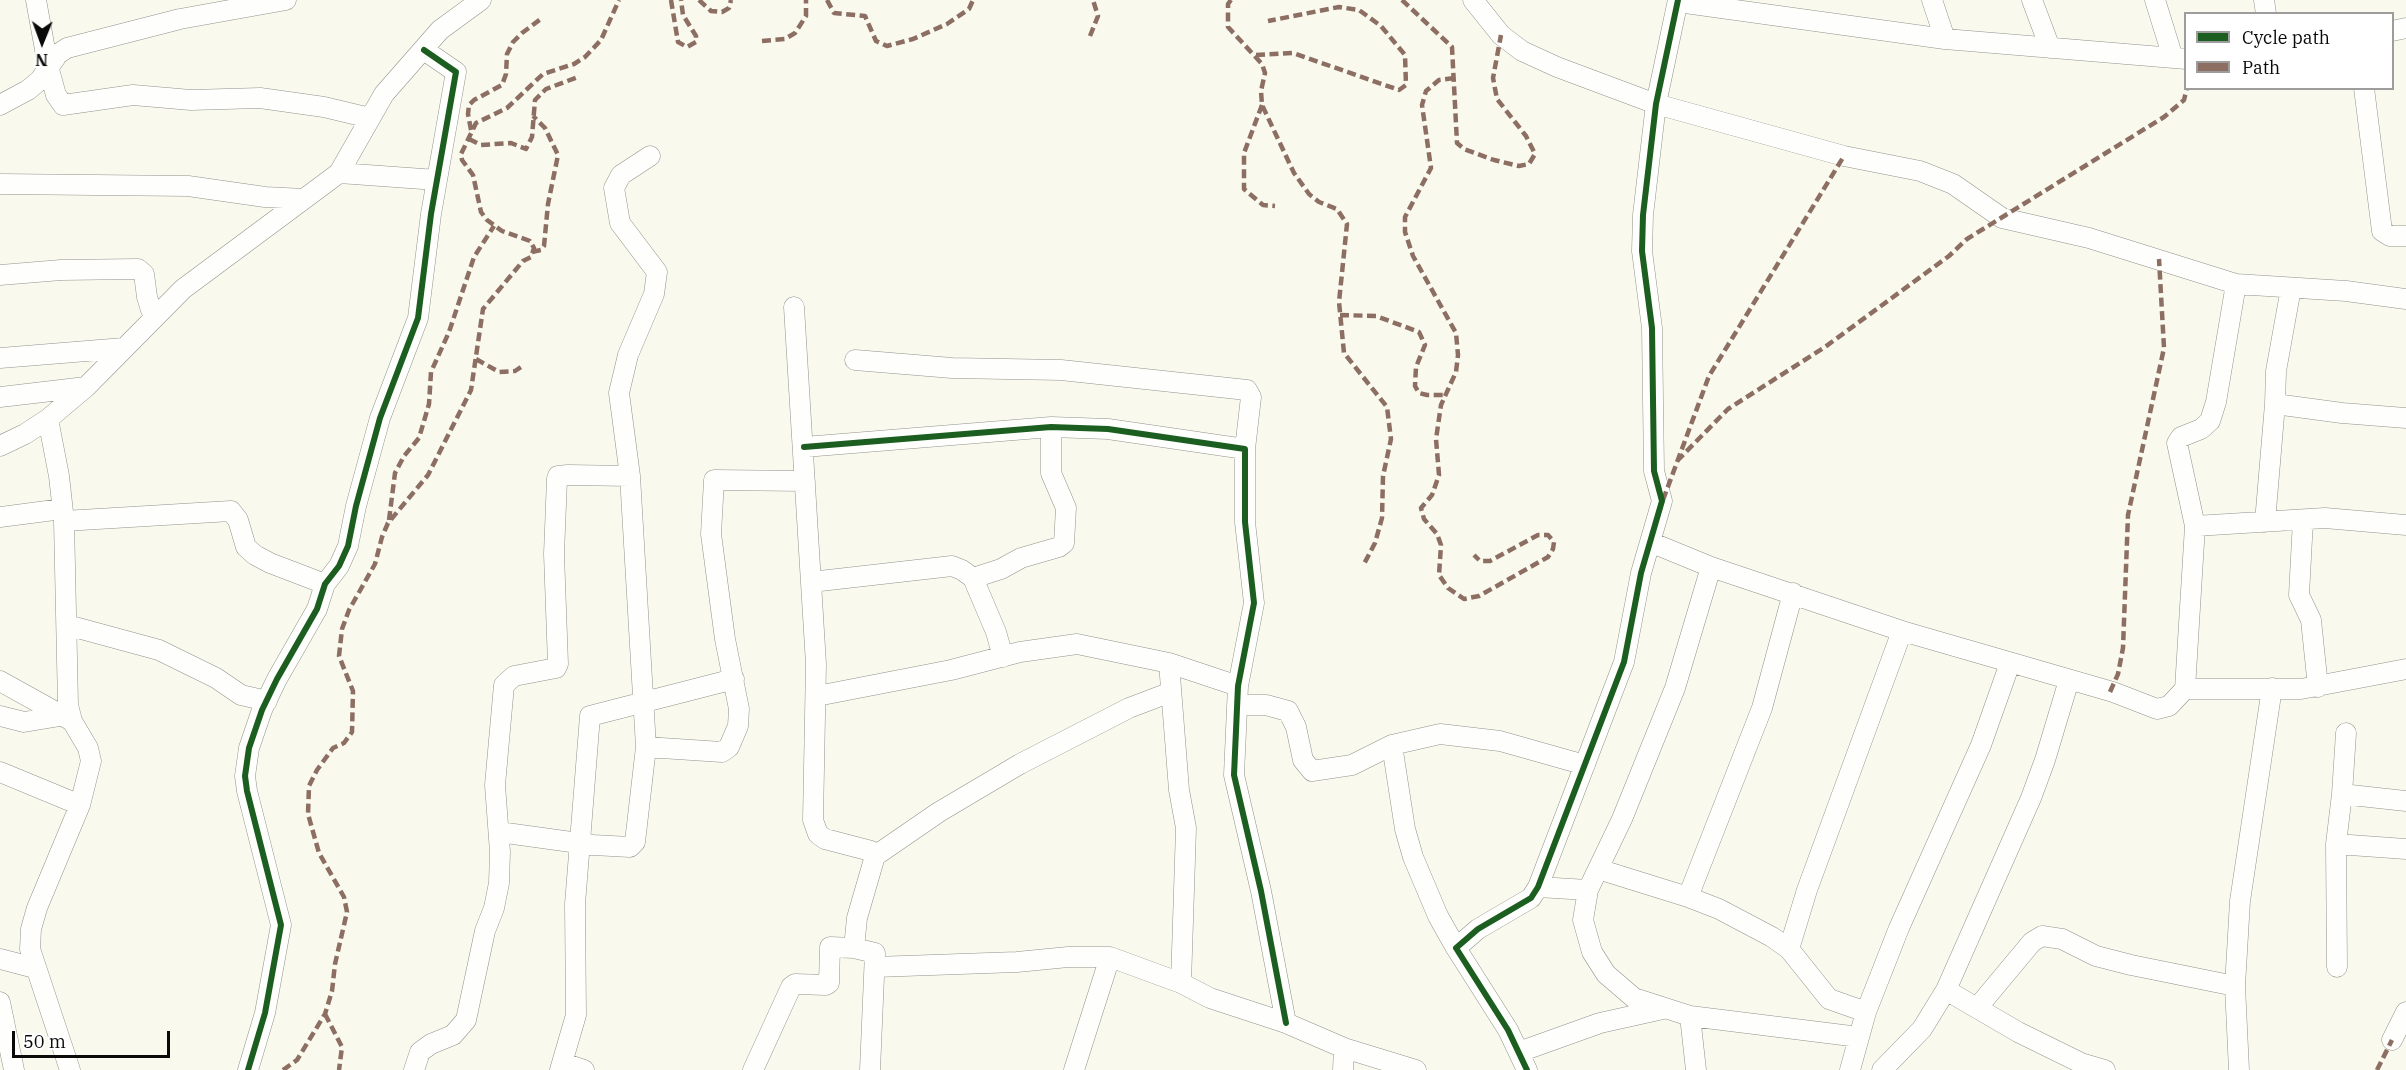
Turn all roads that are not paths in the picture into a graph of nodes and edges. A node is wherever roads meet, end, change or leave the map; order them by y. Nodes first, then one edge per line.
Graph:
1 (36, 0) edge
2 (286, 0) edge
3 (481, 0) edge
4 (1473, 0) edge
5 (1932, 0) edge
6 (2032, 0) edge
7 (2155, 0) edge
8 (1678, 1) edge
9 (1946, 39) junction
10 (2050, 48) junction
11 (424, 50) junction
12 (2179, 58) edge
13 (48, 66) junction
14 (2364, 90) edge
15 (1656, 104) junction
16 (0, 105) edge
17 (370, 118) junction
18 (650, 156) dead end
19 (339, 173) junction
20 (437, 180) junction
21 (0, 184) edge
22 (304, 199) junction
23 (2406, 236) edge
24 (0, 275) edge
25 (2236, 284) junction
26 (2291, 288) junction
27 (2406, 299) edge
28 (794, 307) dead end
29 (156, 316) junction
30 (124, 348) junction
31 (0, 358) edge
32 (855, 360) dead end
33 (86, 387) junction
34 (0, 397) edge
35 (2274, 404) junction
36 (48, 418) junction
37 (2406, 418) edge
38 (1051, 427) junction
39 (0, 446) edge
40 (804, 447) junction
41 (1245, 449) junction
42 (630, 476) junction
43 (805, 481) junction
44 (63, 515) junction
45 (0, 517) edge
46 (2303, 520) junction
47 (2265, 522) junction
48 (2406, 525) edge
49 (2195, 526) junction
50 (1650, 542) junction
51 (1711, 567) junction
52 (973, 578) junction
53 (811, 582) junction
54 (325, 584) junction
55 (1793, 593) junction
56 (67, 625) junction
57 (1902, 631) junction
58 (1003, 657) junction
59 (1169, 663) junction
60 (2010, 663) junction
61 (2406, 669) edge
62 (734, 679) junction
63 (2069, 680) junction
64 (0, 681) edge
65 (2318, 687) junction
66 (2272, 688) junction
67 (2185, 689) junction
68 (1171, 692) junction
69 (817, 696) junction
70 (1238, 696) junction
71 (267, 701) junction
72 (642, 702) junction
73 (0, 716) edge
74 (66, 718) junction
75 (2346, 732) dead end
76 (1392, 745) junction
77 (645, 747) junction
78 (1585, 765) junction
79 (0, 772) edge
80 (2342, 794) junction
81 (2406, 801) edge
82 (80, 805) junction
83 (499, 832) junction
84 (579, 843) junction
85 (2336, 844) junction
86 (2406, 849) edge
87 (875, 856) junction
88 (1598, 869) junction
89 (1538, 887) junction
90 (1588, 890) junction
91 (1688, 897) junction
92 (854, 948) junction
93 (1456, 948) junction
94 (1789, 949) junction
95 (1110, 957) junction
96 (0, 959) edge
97 (875, 967) junction
98 (2337, 967) dead end
99 (35, 968) junction
100 (1181, 983) junction
101 (2235, 986) junction
102 (1946, 990) junction
103 (0, 1002) edge
104 (1665, 1008) junction
105 (1977, 1008) junction
106 (1866, 1012) junction
107 (2406, 1012) edge
108 (1690, 1016) junction
109 (1286, 1023) junction
110 (1859, 1037) junction
111 (2392, 1040) dead end
112 (1344, 1048) junction
113 (1519, 1052) junction
114 (561, 1067) edge
115 (14, 1070) edge
116 (70, 1070) edge
117 (248, 1070) edge
118 (414, 1070) edge
119 (584, 1070) edge
120 (753, 1070) edge
121 (870, 1070) edge
122 (1074, 1070) edge
123 (1343, 1070) edge
124 (1416, 1070) edge
125 (1527, 1070) edge
126 (1696, 1070) edge
127 (1850, 1070) edge
128 (1882, 1070) edge
129 (2105, 1070) edge
130 (2239, 1070) edge

1 - 13 street
2 - 13 street
3 - 11 street
4 - 15 street
5 - 9 street
6 - 10 street
7 - 12 street
8 - 9 street
8 - 15 street
9 - 10 street
10 - 12 street
11 - 17 street
11 - 20 street
13 - 16 street
13 - 17 street
14 - 23 street
15 - 25 street
15 - 50 street
17 - 19 street
18 - 42 street
19 - 20 street
19 - 22 street
20 - 54 street
21 - 22 street
22 - 29 street
24 - 29 street
25 - 26 street
25 - 49 street
26 - 27 street
26 - 35 street
28 - 40 street
29 - 30 street
30 - 31 street
30 - 33 street
32 - 41 street
33 - 34 street
33 - 36 street
35 - 37 street
35 - 47 street
36 - 39 street
36 - 44 street
38 - 40 street
38 - 41 street
38 - 52 street
40 - 43 street
41 - 70 street
42 - 72 street
42 - 83 street
43 - 53 street
43 - 62 street
44 - 45 street
44 - 54 street
44 - 56 street
46 - 47 street
46 - 48 street
46 - 65 street
47 - 49 street
49 - 67 street
50 - 51 street
50 - 78 street
51 - 55 street
51 - 88 street
52 - 53 street
52 - 58 street
53 - 69 street
54 - 71 street
55 - 57 street
55 - 91 street
56 - 71 street
56 - 74 street
57 - 60 street
57 - 94 street
58 - 59 street
58 - 69 street
59 - 68 street
59 - 70 street
60 - 63 street
60 - 106 street
61 - 65 street
62 - 72 street
62 - 77 street
63 - 67 street
63 - 102 street
64 - 74 street
65 - 66 street
66 - 67 street
66 - 101 street
68 - 87 street
68 - 100 street
69 - 87 street
70 - 76 street
70 - 109 street
71 - 117 street
72 - 77 street
72 - 84 street
73 - 74 street
74 - 82 street
75 - 80 street
76 - 78 street
76 - 93 street
77 - 84 street
78 - 89 street
79 - 82 street
80 - 81 street
80 - 85 street
82 - 99 street
83 - 84 street
83 - 118 street
84 - 114 street
85 - 86 street
85 - 98 street
87 - 92 street
88 - 90 street
88 - 91 street
89 - 90 street
89 - 93 street
90 - 104 street
91 - 94 street
92 - 97 street
92 - 120 street
93 - 113 street
94 - 106 street
95 - 97 street
95 - 100 street
95 - 122 street
96 - 99 street
97 - 121 street
99 - 116 street
100 - 109 street
101 - 105 street
101 - 130 street
102 - 105 street
102 - 128 street
103 - 115 street
104 - 108 street
104 - 113 street
105 - 129 street
106 - 110 street
107 - 111 street
108 - 110 street
108 - 126 street
109 - 112 street
110 - 127 street
112 - 123 street
112 - 124 street
113 - 125 street
114 - 119 street

